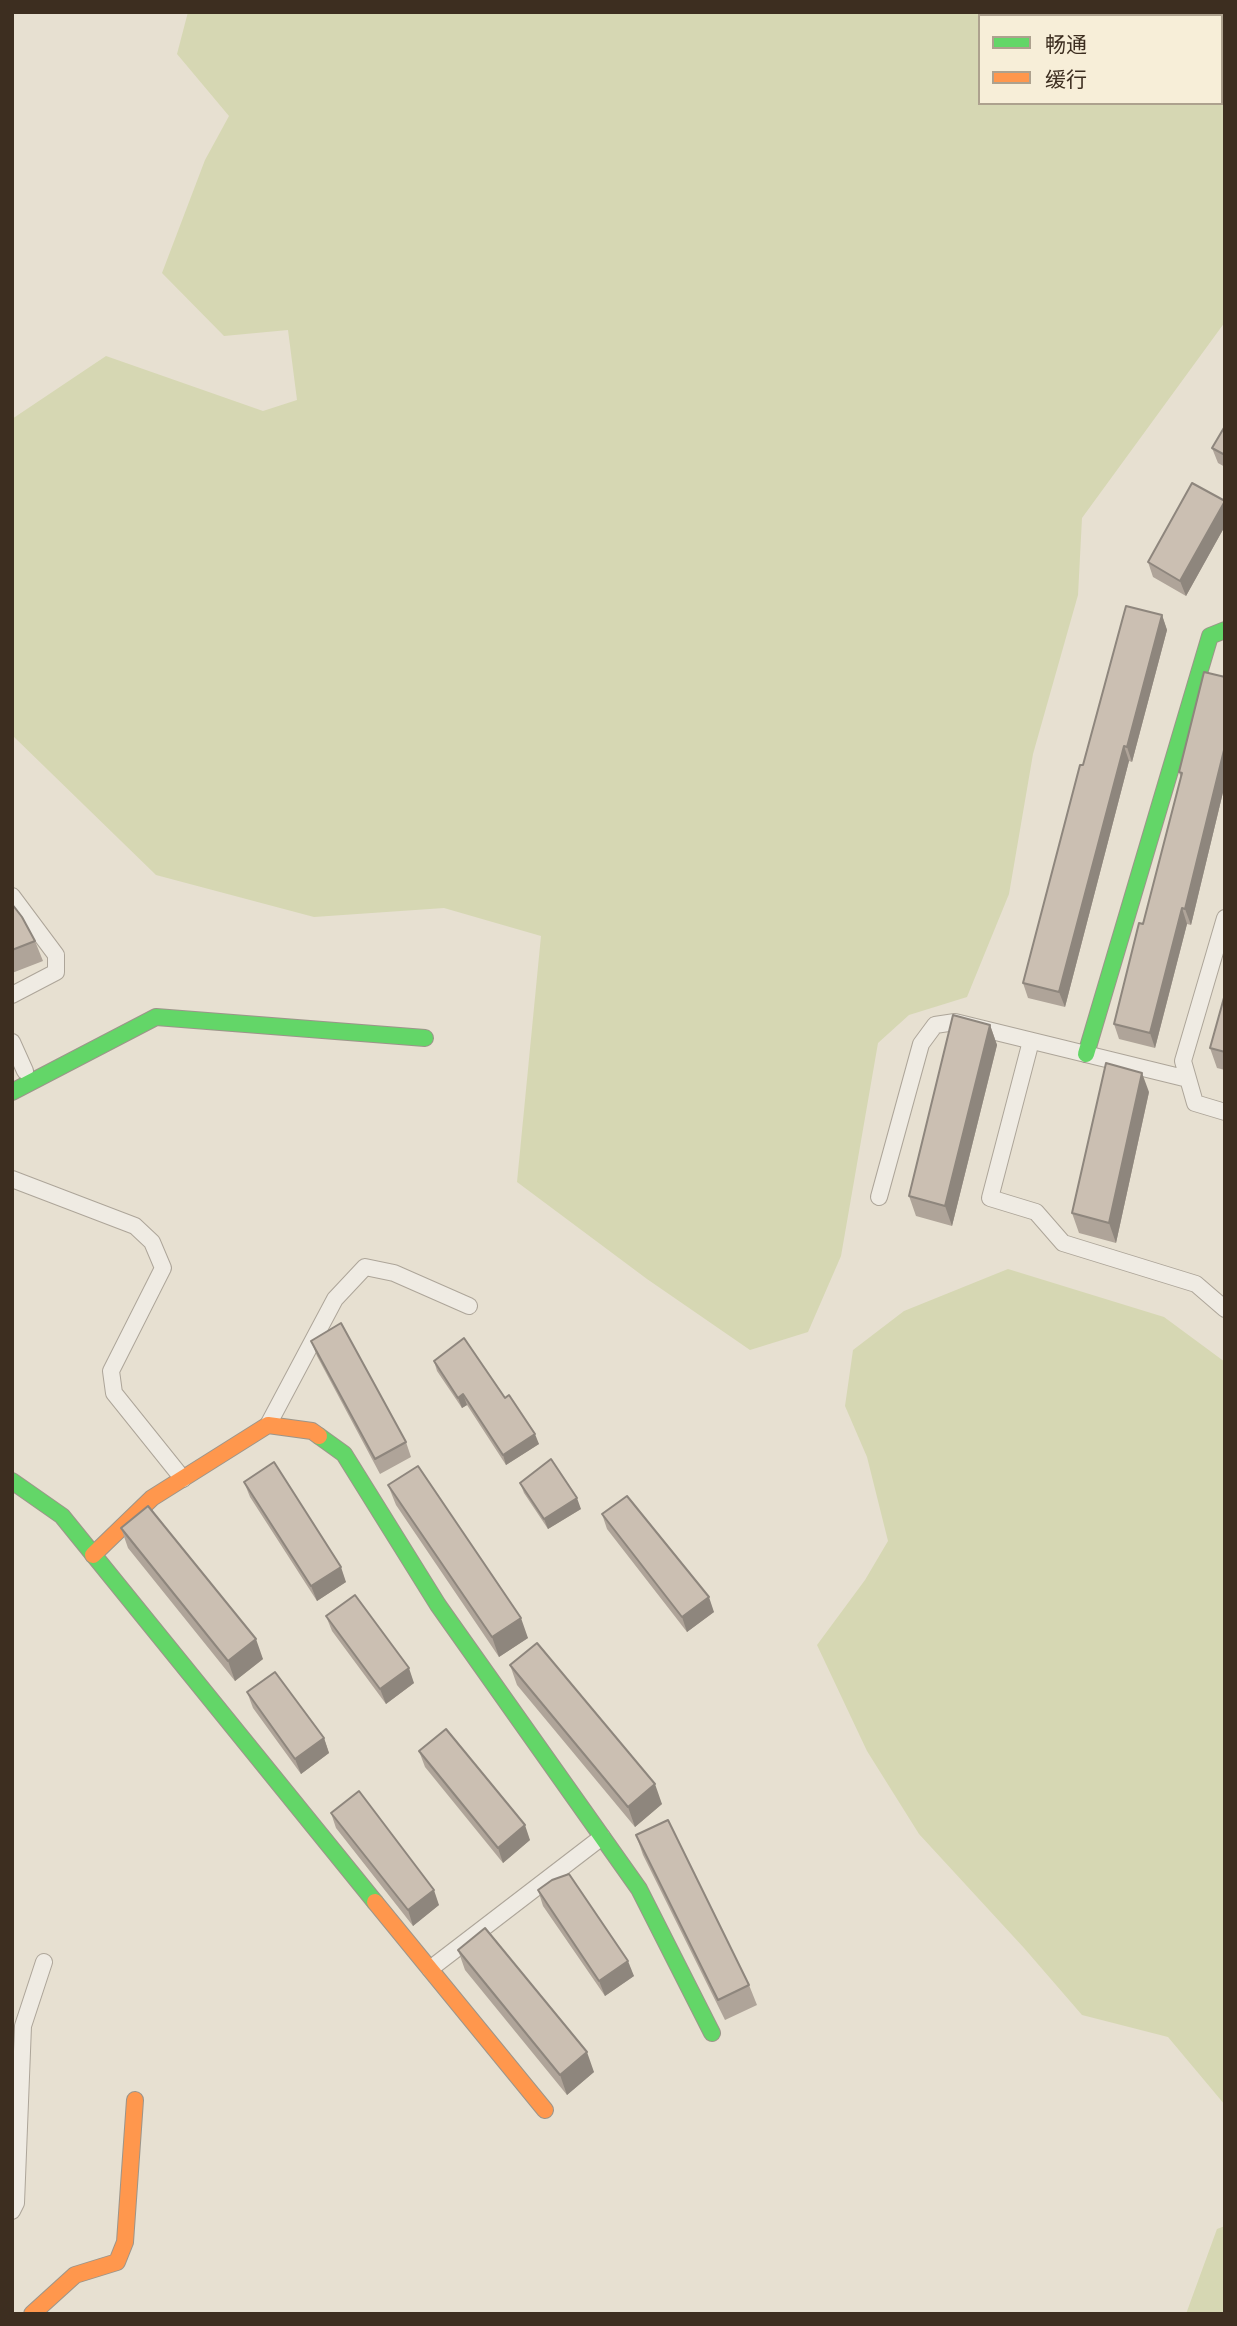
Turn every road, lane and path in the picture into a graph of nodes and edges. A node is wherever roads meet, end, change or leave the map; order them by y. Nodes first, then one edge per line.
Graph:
1 (1225, 630) edge
2 (12, 896) edge
3 (1225, 918) edge
4 (12, 995) edge
5 (425, 1038) dead end
6 (1031, 1041) junction
7 (12, 1042) edge
8 (1086, 1054) junction
9 (25, 1070) dead end
10 (1188, 1079) junction
11 (12, 1092) edge
12 (1225, 1112) edge
13 (12, 1179) edge
14 (879, 1197) dead end
15 (469, 1306) dead end
16 (1225, 1309) edge
17 (268, 1425) junction
18 (183, 1479) junction
19 (12, 1481) edge
20 (93, 1555) junction
21 (602, 1836) junction
22 (44, 1962) dead end
23 (430, 1969) junction
24 (712, 2033) dead end
25 (135, 2099) dead end
26 (545, 2110) dead end
27 (12, 2211) edge
28 (32, 2314) edge

1 - 8 street
2 - 4 street
3 - 10 street
5 - 11 street
6 - 8 street
6 - 14 street
6 - 16 street
7 - 9 street
8 - 10 street
10 - 12 street
13 - 18 street
15 - 17 street
17 - 18 street
17 - 21 street
18 - 20 street
19 - 20 street
20 - 23 street
21 - 23 street
21 - 24 street
22 - 27 street
23 - 26 street
25 - 28 street

